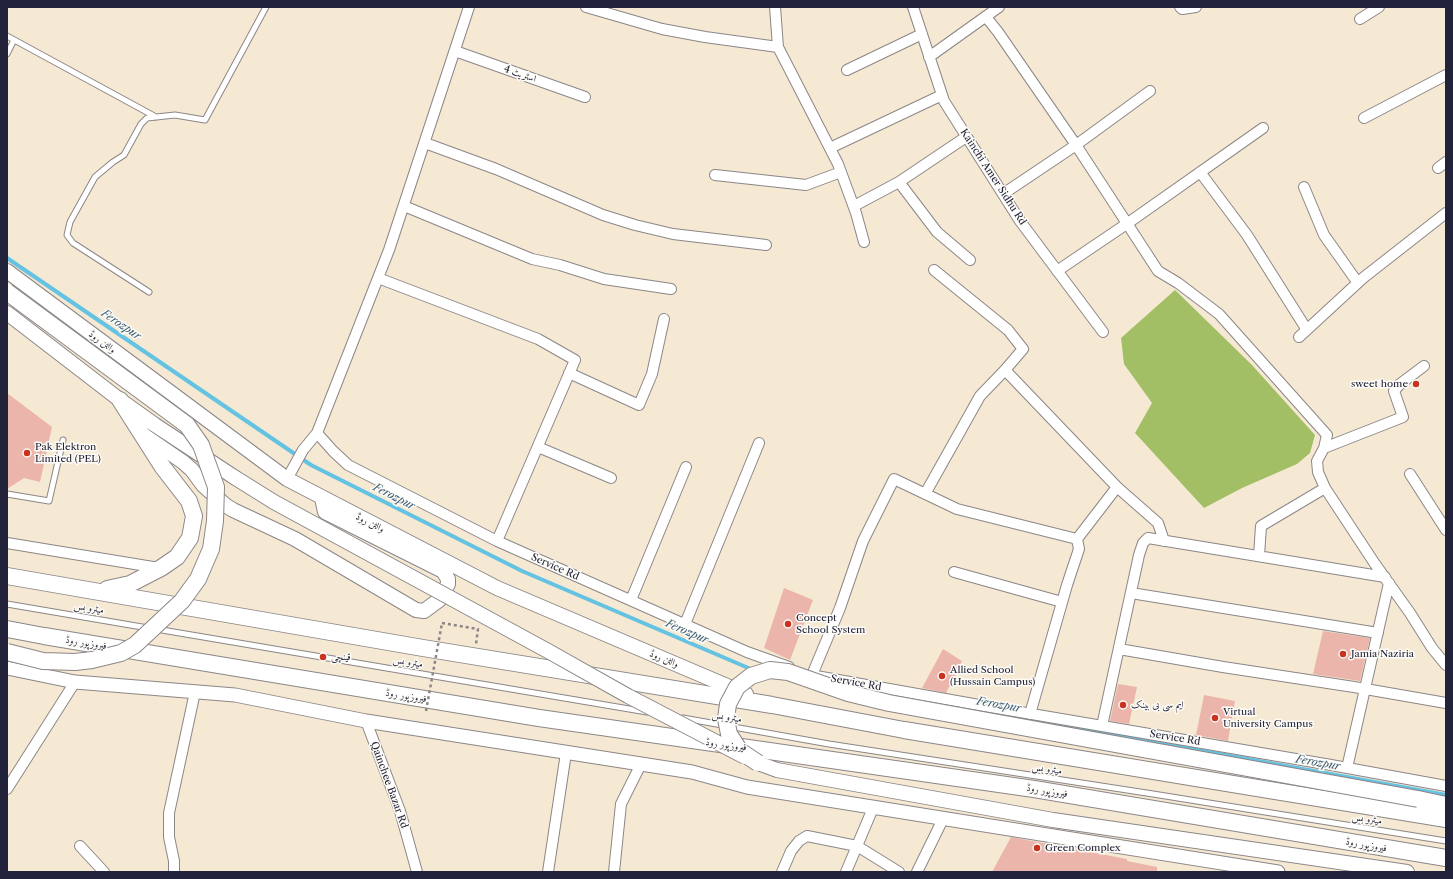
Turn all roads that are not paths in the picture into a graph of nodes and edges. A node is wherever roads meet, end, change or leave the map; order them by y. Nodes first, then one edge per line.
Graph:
1 (266, 7) edge
2 (469, 7) edge
3 (586, 7) edge
4 (775, 7) edge
5 (913, 7) edge
6 (999, 7) edge
7 (1180, 7) edge
8 (1196, 7) edge
9 (1379, 7) edge
10 (986, 17) junction
11 (1360, 19) dead end
12 (922, 34) junction
13 (7, 36) edge
14 (14, 40) junction
15 (778, 47) junction
16 (455, 51) junction
17 (7, 54) edge
18 (929, 57) junction
19 (847, 70) dead end
20 (1446, 75) edge
21 (1150, 91) dead end
22 (942, 95) junction
23 (585, 97) dead end
24 (156, 117) junction
25 (1364, 118) dead end
26 (1262, 128) dead end
27 (966, 137) junction
28 (424, 143) junction
29 (1076, 145) junction
30 (830, 148) junction
31 (841, 172) junction
32 (1200, 172) junction
33 (715, 175) dead end
34 (899, 182) junction
35 (1304, 187) dead end
36 (1003, 194) junction
37 (404, 206) junction
38 (854, 206) junction
39 (1446, 213) edge
40 (1128, 223) junction
41 (864, 242) dead end
42 (766, 245) dead end
43 (970, 260) dead end
44 (934, 270) dead end
45 (1057, 271) junction
46 (7, 272) edge
47 (378, 278) junction
48 (1358, 283) junction
49 (671, 289) dead end
50 (7, 292) edge
51 (148, 292) dead end
52 (7, 313) edge
53 (664, 318) dead end
54 (1307, 330) junction
55 (1103, 332) dead end
56 (1299, 337) dead end
57 (1424, 366) dead end
58 (1006, 370) junction
59 (570, 373) junction
60 (120, 400) junction
61 (317, 432) junction
62 (142, 434) junction
63 (63, 440) dead end
64 (759, 443) dead end
65 (538, 447) junction
66 (1324, 448) junction
67 (686, 466) dead end
68 (1410, 474) dead end
69 (611, 478) dead end
70 (287, 479) junction
71 (1117, 487) junction
72 (1325, 488) junction
73 (7, 494) edge
74 (924, 494) junction
75 (322, 498) junction
76 (1446, 530) edge
77 (1077, 539) junction
78 (497, 541) junction
79 (1164, 541) junction
80 (7, 543) edge
81 (1259, 556) junction
82 (161, 568) junction
83 (954, 572) dead end
84 (7, 576) edge
85 (1387, 580) junction
86 (100, 591) junction
87 (1131, 593) junction
88 (631, 600) junction
89 (1062, 602) junction
90 (7, 604) edge
91 (685, 624) junction
92 (7, 629) edge
93 (1378, 633) junction
94 (1119, 649) junction
95 (7, 652) edge
96 (1444, 660) edge
97 (7, 668) edge
98 (812, 675) junction
99 (75, 682) junction
100 (1365, 689) junction
101 (195, 692) junction
102 (1446, 703) edge
103 (772, 706) junction
104 (1030, 714) junction
105 (366, 721) junction
106 (1102, 726) junction
107 (566, 753) junction
108 (758, 763) junction
109 (641, 764) junction
110 (1347, 768) junction
111 (1446, 786) edge
112 (7, 789) edge
113 (1446, 805) edge
114 (873, 808) junction
115 (943, 819) junction
116 (1446, 819) edge
117 (1446, 841) edge
118 (80, 846) dead end
119 (857, 846) junction
120 (1446, 858) edge
121 (104, 872) edge
122 (174, 872) edge
123 (417, 872) edge
124 (548, 872) edge
125 (614, 872) edge
126 (782, 872) edge
127 (846, 872) edge
128 (899, 872) edge
129 (917, 872) edge
130 (1278, 872) edge
131 (1407, 872) edge

1 - 24 lane
2 - 16 street
3 - 15 street
4 - 15 street
5 - 12 street, Kainchi Amer Sidhu Rd
6 - 10 street
7 - 8 street
9 - 11 street
10 - 18 street
10 - 29 street
12 - 18 street, Kainchi Amer Sidhu Rd
12 - 19 street
13 - 14 lane
14 - 17 lane
14 - 24 lane
15 - 30 street
16 - 23 street, اسٹریٹ 4
16 - 28 street
18 - 22 street, Kainchi Amer Sidhu Rd
20 - 25 street
21 - 29 street
22 - 27 street, Kainchi Amer Sidhu Rd
22 - 30 street
24 - 51 lane
26 - 32 street
27 - 34 street
27 - 36 street, Kainchi Amer Sidhu Rd
28 - 37 street
28 - 42 street
29 - 36 street
29 - 40 street
30 - 31 street
31 - 33 street
31 - 38 street
32 - 40 street
32 - 54 street
34 - 38 street
34 - 43 street
35 - 48 street
36 - 45 street, Kainchi Amer Sidhu Rd
37 - 47 street
37 - 49 street
38 - 41 street
39 - 48 street
40 - 45 street
40 - 66 street
44 - 58 street
45 - 55 street, Kainchi Amer Sidhu Rd
46 - 70 main road, والٹن روڈ
47 - 59 street
47 - 61 street
48 - 54 street
50 - 95 main road, bridge
52 - 60 main road
53 - 59 street
54 - 56 street
57 - 66 street
58 - 71 street
58 - 74 street
59 - 65 street
60 - 62 main road
60 - 108 main road, bridge
61 - 70 street
61 - 78 street, Service Rd
62 - 75 main road
62 - 82 main road
63 - 73 lane
64 - 91 street
65 - 69 street
65 - 78 street
66 - 72 street
67 - 88 street
68 - 76 street
70 - 75 main road, والٹن روڈ
71 - 77 street
71 - 79 street
72 - 81 street
72 - 85 street
74 - 77 street
74 - 98 street
75 - 103 main road, والٹن روڈ
77 - 89 street
78 - 88 street, Service Rd
79 - 81 street
79 - 87 street
80 - 82 street
81 - 85 street
82 - 86 main road
83 - 89 street
84 - 86 main road
85 - 93 street
85 - 96 street
86 - 103 main road
87 - 93 street
87 - 94 street
88 - 91 street, Service Rd
89 - 104 street
90 - 117 lane, میٹرو بس
91 - 98 street, Service Rd
92 - 120 main road, فیروزپور روڈ
93 - 100 street
94 - 100 street
94 - 106 street
97 - 99 street
98 - 104 street, Service Rd
99 - 101 street
99 - 112 street
100 - 102 street
100 - 110 street
101 - 105 street
101 - 122 street
103 - 116 main road
104 - 106 street, Service Rd
105 - 107 street
105 - 123 street, Qainchee Bazar Rd
106 - 110 street, Service Rd
107 - 109 street
107 - 124 street
108 - 113 main road, bridge
108 - 131 main road
109 - 114 street
109 - 125 street
110 - 111 street, Service Rd
114 - 115 street
114 - 119 street
115 - 129 street
115 - 130 street
118 - 121 street
119 - 126 street
119 - 127 street
119 - 128 street

